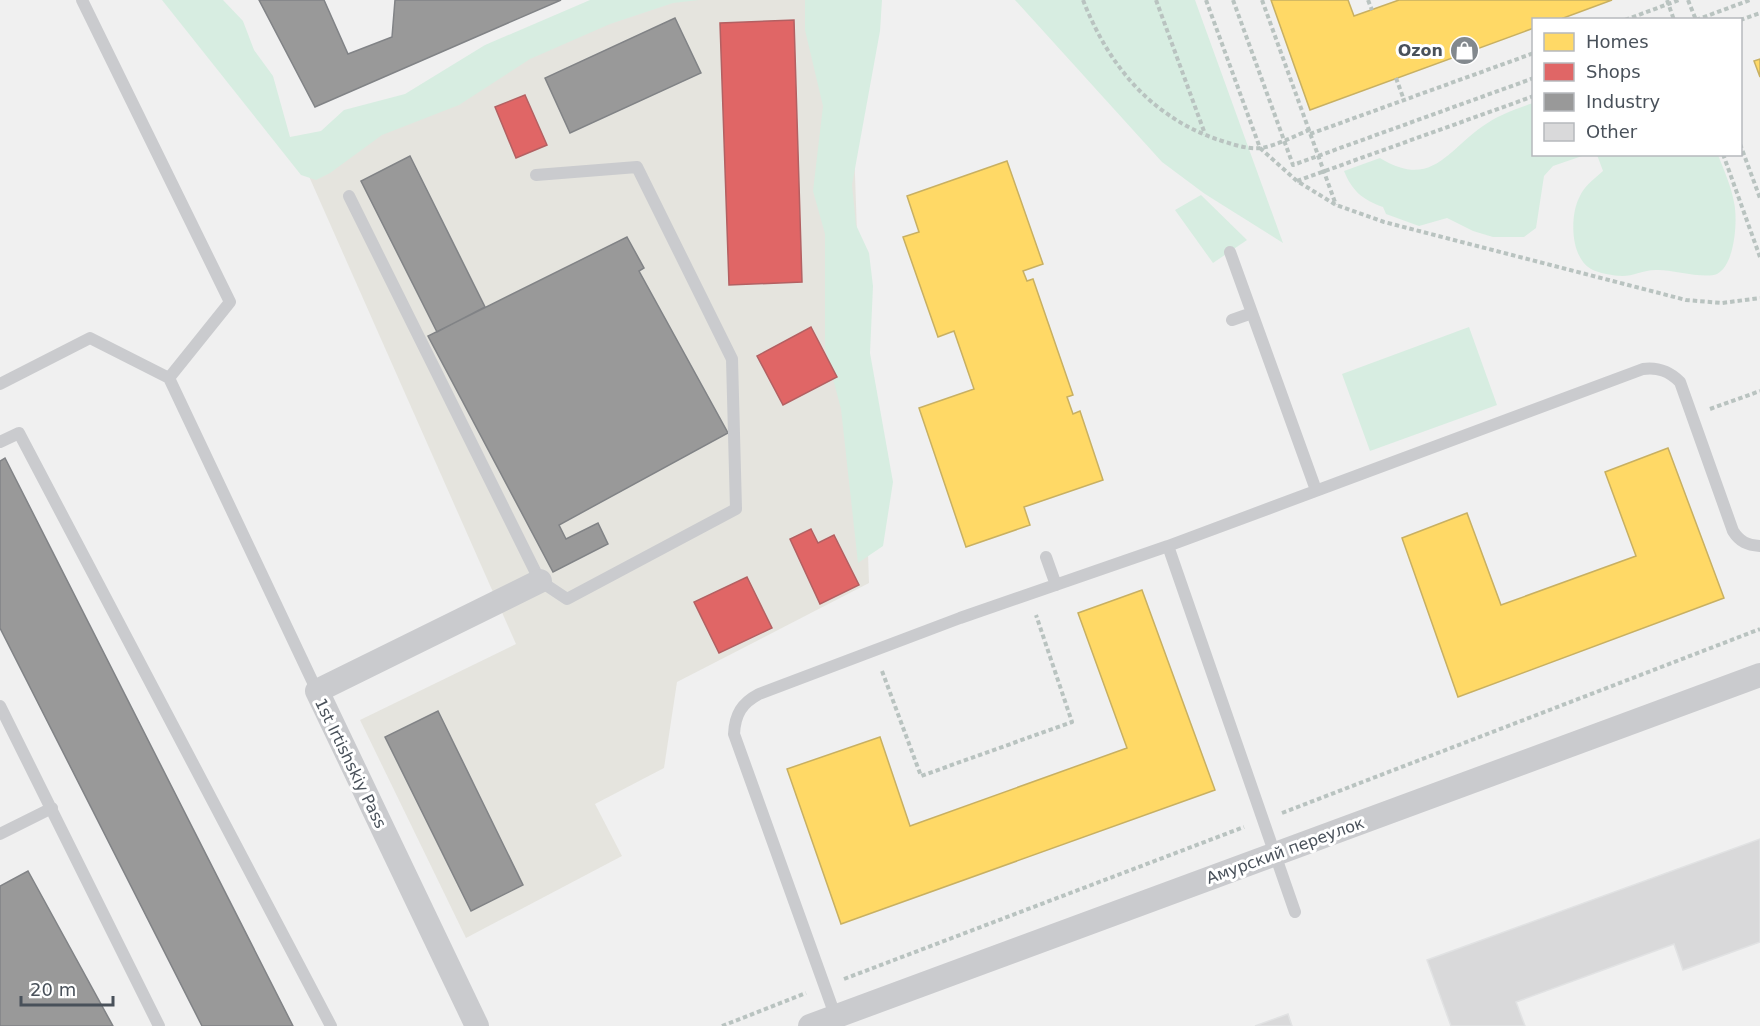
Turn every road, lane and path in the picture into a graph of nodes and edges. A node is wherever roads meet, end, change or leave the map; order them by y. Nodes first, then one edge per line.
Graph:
1 (82, 0) edge
2 (1083, 0) edge
3 (1156, 0) edge
4 (1206, 0) edge
5 (1233, 0) edge
6 (1262, 0) edge
7 (1368, 0) edge
8 (1679, 0) edge
9 (1689, 0) edge
10 (1750, 0) edge
11 (1668, 2) edge
12 (1372, 10) dead end
13 (1760, 13) edge
14 (1630, 18) edge
15 (1673, 18) edge
16 (1695, 18) edge
17 (1701, 18) edge
18 (1742, 19) edge
19 (1532, 53) edge
20 (1396, 78) dead end
21 (1532, 78) edge
22 (1532, 96) edge
23 (1404, 100) junction
24 (1309, 132) junction
25 (1205, 135) junction
26 (1283, 140) junction
27 (1260, 148) junction
28 (1742, 149) edge
29 (1318, 156) junction
30 (1724, 156) edge
31 (1324, 172) junction
32 (536, 175) dead end
33 (1297, 181) junction
34 (349, 196) dead end
35 (1760, 198) edge
36 (1336, 205) junction
37 (1230, 252) dead end
38 (1760, 257) edge
39 (1760, 298) edge
40 (1252, 313) junction
41 (1232, 320) dead end
42 (168, 378) junction
43 (0, 384) edge
44 (1760, 391) edge
45 (1732, 401) dead end
46 (0, 442) edge
47 (1316, 490) junction
48 (1167, 546) junction
49 (1760, 546) edge
50 (1046, 557) dead end
51 (540, 581) junction
52 (1056, 585) junction
53 (1029, 594) junction
54 (874, 650) junction
55 (1760, 675) edge
56 (317, 691) junction
57 (0, 706) edge
58 (52, 808) junction
59 (0, 834) edge
60 (1274, 853) junction
61 (1295, 912) dead end
62 (835, 1016) junction
63 (159, 1026) edge
64 (331, 1026) edge
65 (477, 1026) edge
66 (810, 1026) edge

1 - 42 lane
2 - 25 path
3 - 25 path
4 - 27 path
5 - 26 path
6 - 24 path
7 - 12 path
8 - 11 path
9 - 16 path
10 - 17 path
11 - 14 path
11 - 15 path
13 - 18 path
19 - 23 path
20 - 23 path
21 - 29 path
22 - 31 path
23 - 24 path
24 - 26 path
24 - 29 path
25 - 27 path
26 - 27 path
26 - 29 path
27 - 33 path
28 - 35 path
29 - 31 path
30 - 38 path
31 - 33 path
31 - 36 path
32 - 51 lane
33 - 36 path
34 - 51 lane
36 - 39 path
37 - 40 lane
40 - 41 lane
40 - 47 lane
42 - 43 lane
42 - 56 lane
44 - 45 path
46 - 64 lane
47 - 48 lane
47 - 49 lane
48 - 52 lane
48 - 60 lane
50 - 52 lane
51 - 56 street, 1st Irtishskiy Pass
52 - 53 lane
53 - 54 lane
53 - 54 path
54 - 62 lane
55 - 60 street, Амурский переулок
56 - 65 street, 1st Irtishskiy Pass
57 - 58 lane
58 - 59 lane
58 - 63 lane
60 - 61 lane
60 - 62 street, Амурский переулок
62 - 66 street, Амурский переулок

